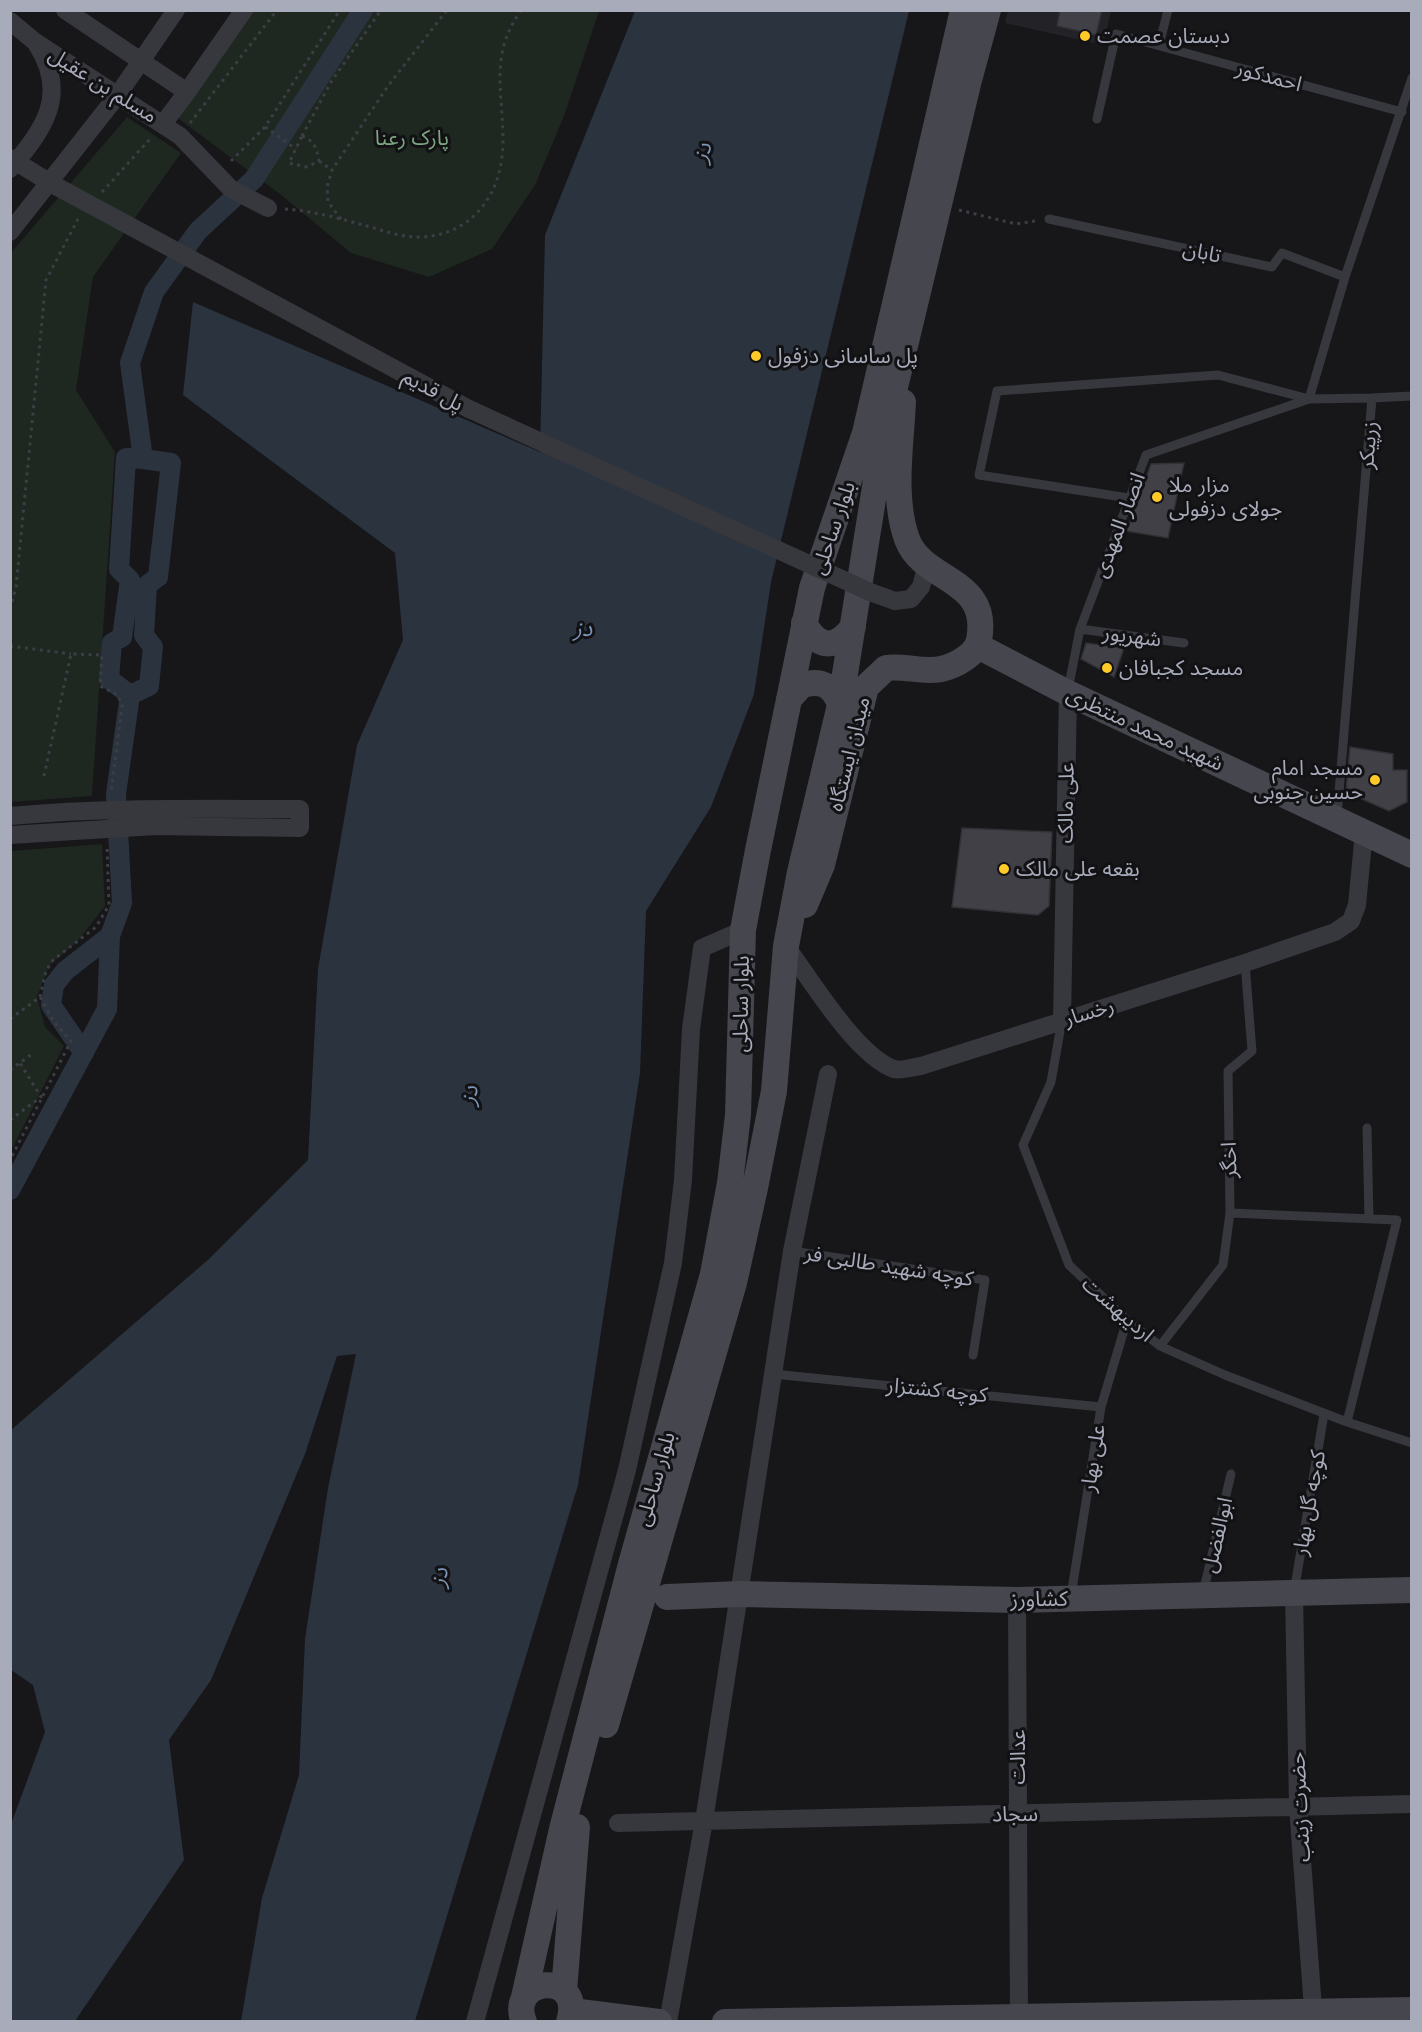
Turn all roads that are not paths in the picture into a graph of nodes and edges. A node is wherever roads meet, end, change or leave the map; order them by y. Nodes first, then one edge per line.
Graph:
1 (65, 10) edge
2 (176, 10) edge
3 (244, 10) edge
4 (963, 10) edge
5 (988, 10) edge
6 (1167, 10) edge
7 (10, 21) edge
8 (34, 41) junction
9 (1159, 45) junction
10 (142, 62) junction
11 (1411, 81) edge
12 (187, 92) junction
13 (117, 96) junction
14 (1402, 112) junction
15 (1097, 119) dead end
16 (163, 124) junction
17 (10, 158) edge
18 (10, 169) edge
19 (268, 208) road end
20 (1048, 219) road end
21 (10, 232) edge
22 (1345, 277) junction
23 (904, 350) junction
24 (1412, 396) edge
25 (1372, 398) junction
26 (1309, 399) junction
27 (1129, 498) junction
28 (927, 564) junction
29 (804, 623) junction
30 (853, 627) junction
31 (1080, 629) junction
32 (1184, 643) dead end
33 (978, 646) junction
34 (1068, 693) junction
35 (789, 699) junction
36 (840, 705) junction
37 (10, 816) edge
38 (1336, 818) junction
39 (1364, 832) junction
40 (10, 835) edge
41 (1412, 855) edge
42 (743, 930) junction
43 (786, 946) junction
44 (1245, 963) junction
45 (1062, 1020) junction
46 (828, 1074) dead end
47 (739, 1089) junction
48 (774, 1091) junction
49 (1367, 1128) dead end
50 (1230, 1213) junction
51 (1369, 1219) junction
52 (792, 1251) junction
53 (1128, 1320) junction
54 (1160, 1346) junction
55 (973, 1354) dead end
56 (773, 1374) junction
57 (1101, 1407) junction
58 (1324, 1414) junction
59 (1347, 1422) junction
60 (1412, 1443) edge
61 (1231, 1474) dead end
62 (1412, 1590) edge
63 (1294, 1593) junction
64 (739, 1594) junction
65 (1203, 1595) junction
66 (667, 1598) dead end
67 (1070, 1598) junction
68 (1017, 1600) junction
69 (1412, 1804) edge
70 (1298, 1806) junction
71 (1018, 1814) junction
72 (704, 1821) junction
73 (618, 1823) dead end
74 (569, 2008) edge
75 (1412, 2010) edge
76 (521, 2012) edge
77 (1313, 2017) edge
78 (1019, 2019) edge
79 (475, 2022) edge
80 (659, 2022) edge
81 (668, 2022) edge
82 (725, 2022) edge

1 - 10 street, مسلم بن عقیل
2 - 10 street
3 - 12 street
4 - 29 main road, بلوار ساحلی
5 - 23 main road, بلوار ساحلی
6 - 9 lane
7 - 8 street, مسلم بن عقیل
8 - 13 street, مسلم بن عقیل
8 - 18 street
9 - 14 lane, احمدکور
9 - 15 lane, احمدکور
10 - 12 street, مسلم بن عقیل
10 - 13 street
11 - 14 lane
12 - 16 street, مسلم بن عقیل
13 - 16 street, مسلم بن عقیل
13 - 21 street
14 - 22 lane
16 - 19 street
17 - 28 street, پل قدیم, bridge
20 - 22 lane, تابان
22 - 26 lane
23 - 28 main road
23 - 30 main road, بلوار ساحلی
24 - 25 lane
25 - 26 lane, زرپیکر
25 - 38 lane, زرپیکر
26 - 27 lane, انصار المهدی
26 - 27 lane
27 - 31 lane, انصار المهدی
28 - 33 main road
29 - 30 main road
29 - 35 main road, بلوار ساحلی
30 - 36 main road, بلوار ساحلی
31 - 32 lane, شهریور
31 - 34 lane, انصار المهدی
33 - 34 main road, شهید محمد منتظری
33 - 43 main road, میدان ایستگاه
34 - 38 main road, شهید محمد منتظری
34 - 45 street, علی مالک
35 - 36 main road
35 - 42 main road, بلوار ساحلی
36 - 43 main road, بلوار ساحلی
37 - 40 street
38 - 39 main road, شهید محمد منتظری
39 - 41 main road, شهید محمد منتظری
39 - 44 street, رخسار
42 - 47 main road, بلوار ساحلی
42 - 79 street
43 - 45 street, رخسار
43 - 48 main road, بلوار ساحلی
44 - 45 street, رخسار
44 - 50 lane, اخگر
45 - 53 lane, اردیبهشت
46 - 52 street
47 - 48 main road
47 - 76 main road, بلوار ساحلی
48 - 74 main road, بلوار ساحلی
49 - 51 lane
50 - 51 lane
50 - 54 lane, اخگر
51 - 59 lane
52 - 55 lane, کوچه شهید طالبی فر
52 - 56 street
53 - 54 lane, اردیبهشت
53 - 57 lane, علی بهار
54 - 58 lane, اردیبهشت
56 - 57 lane, کوچه کشتزار
56 - 64 street
57 - 67 lane, علی بهار
58 - 59 lane, اردیبهشت
58 - 63 lane, کوچه گل بهار
59 - 60 lane, اردیبهشت
61 - 65 lane, ابوالفضل
62 - 63 main road, کشاورز
63 - 65 main road, کشاورز
63 - 70 street, حضرت زینب
64 - 66 main road, کشاورز
64 - 68 main road, کشاورز
64 - 72 street
65 - 67 main road, کشاورز
67 - 68 main road, کشاورز
68 - 71 street, عدالت
69 - 70 street, سجاد
70 - 71 street, سجاد
70 - 77 street, حضرت زینب
71 - 72 street, سجاد
71 - 78 street, عدالت
72 - 73 street, سجاد
72 - 81 street
74 - 76 main road
74 - 80 main road
75 - 77 main road
77 - 78 main road
78 - 82 main road

